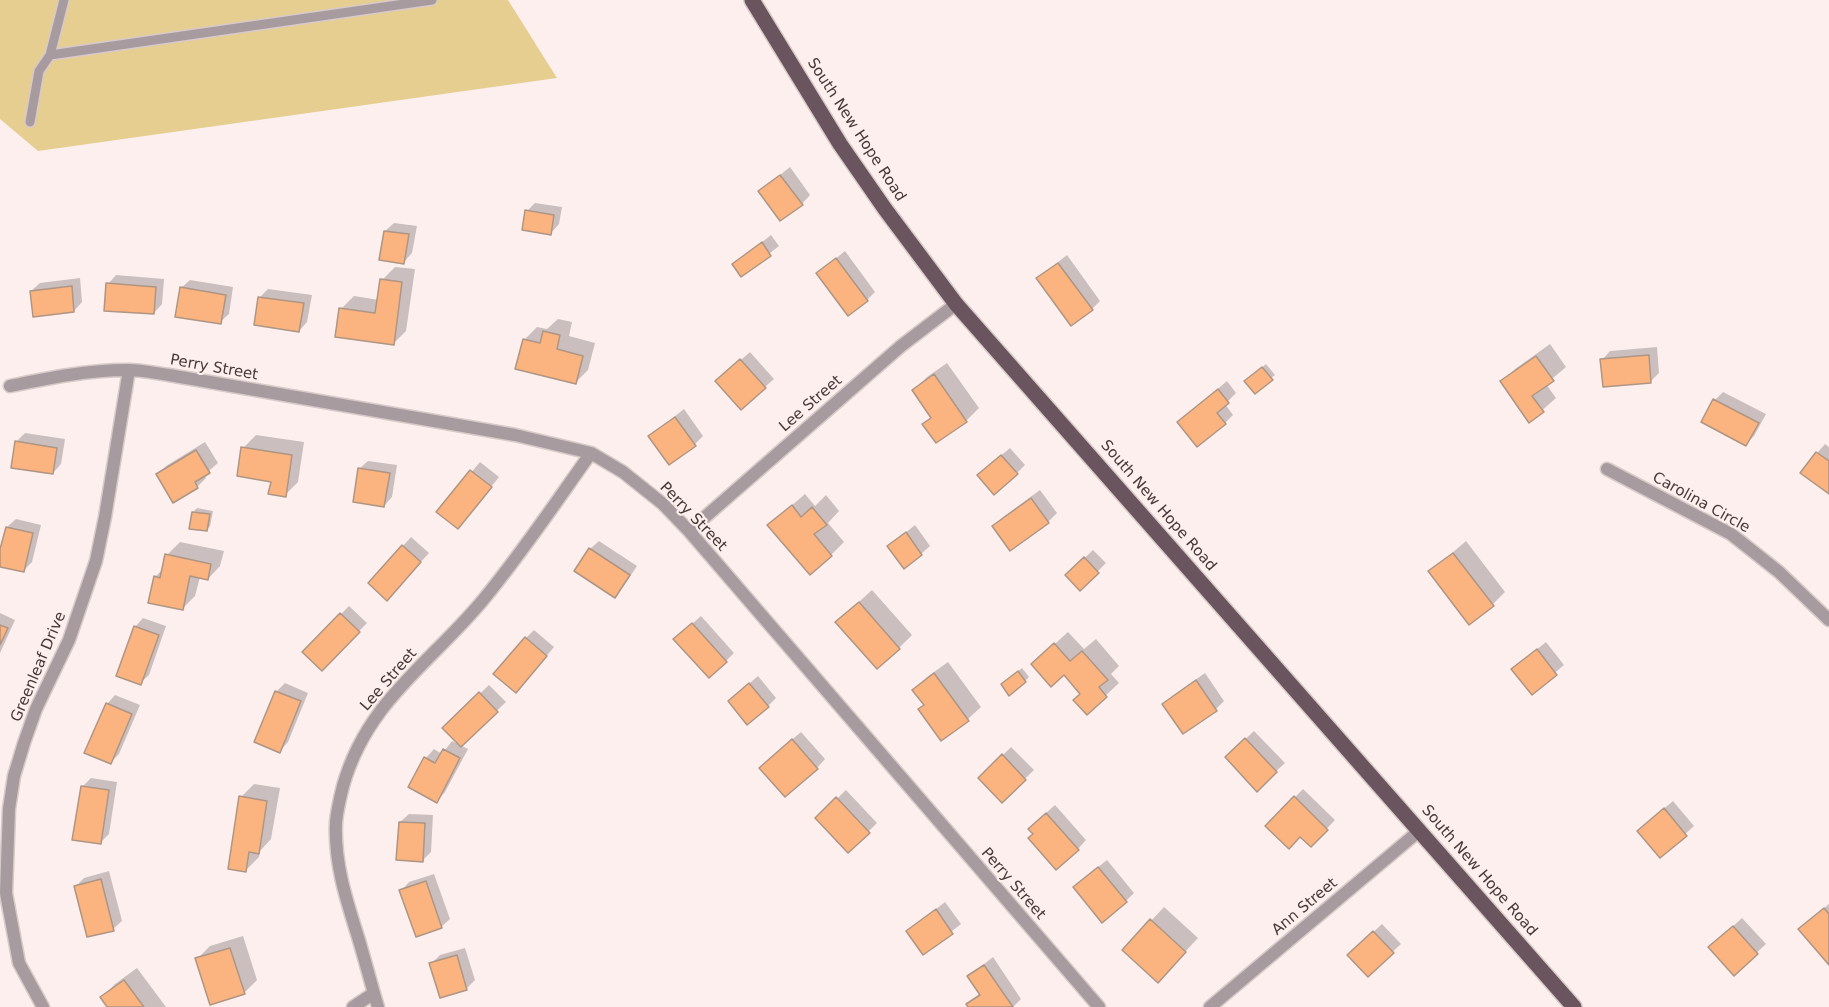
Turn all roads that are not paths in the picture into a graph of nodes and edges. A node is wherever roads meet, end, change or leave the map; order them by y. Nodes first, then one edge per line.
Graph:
1 (64, 0) edge
2 (432, 0) edge
3 (752, 0) edge
4 (50, 55) junction
5 (30, 122) dead end
6 (956, 304) junction
7 (129, 370) junction
8 (10, 386) dead end
9 (591, 453) junction
10 (1607, 469) dead end
11 (689, 531) junction
12 (1829, 620) edge
13 (1419, 831) junction
14 (374, 993) junction
15 (43, 1007) edge
16 (352, 1007) edge
17 (378, 1007) edge
18 (1099, 1007) edge
19 (1210, 1007) edge
20 (1574, 1007) edge

1 - 4 lane
2 - 4 lane
3 - 6 main road, South New Hope Road
4 - 5 lane
6 - 11 street, Lee Street
6 - 13 main road, South New Hope Road
7 - 8 street, Perry Street
7 - 9 street, Perry Street
7 - 15 street, Greenleaf Drive
9 - 11 street, Perry Street
9 - 14 street, Lee Street
10 - 12 street, Carolina Circle
11 - 18 street, Perry Street
13 - 19 street, Ann Street
13 - 20 main road, South New Hope Road
14 - 16 street
14 - 17 street, Lee Street

